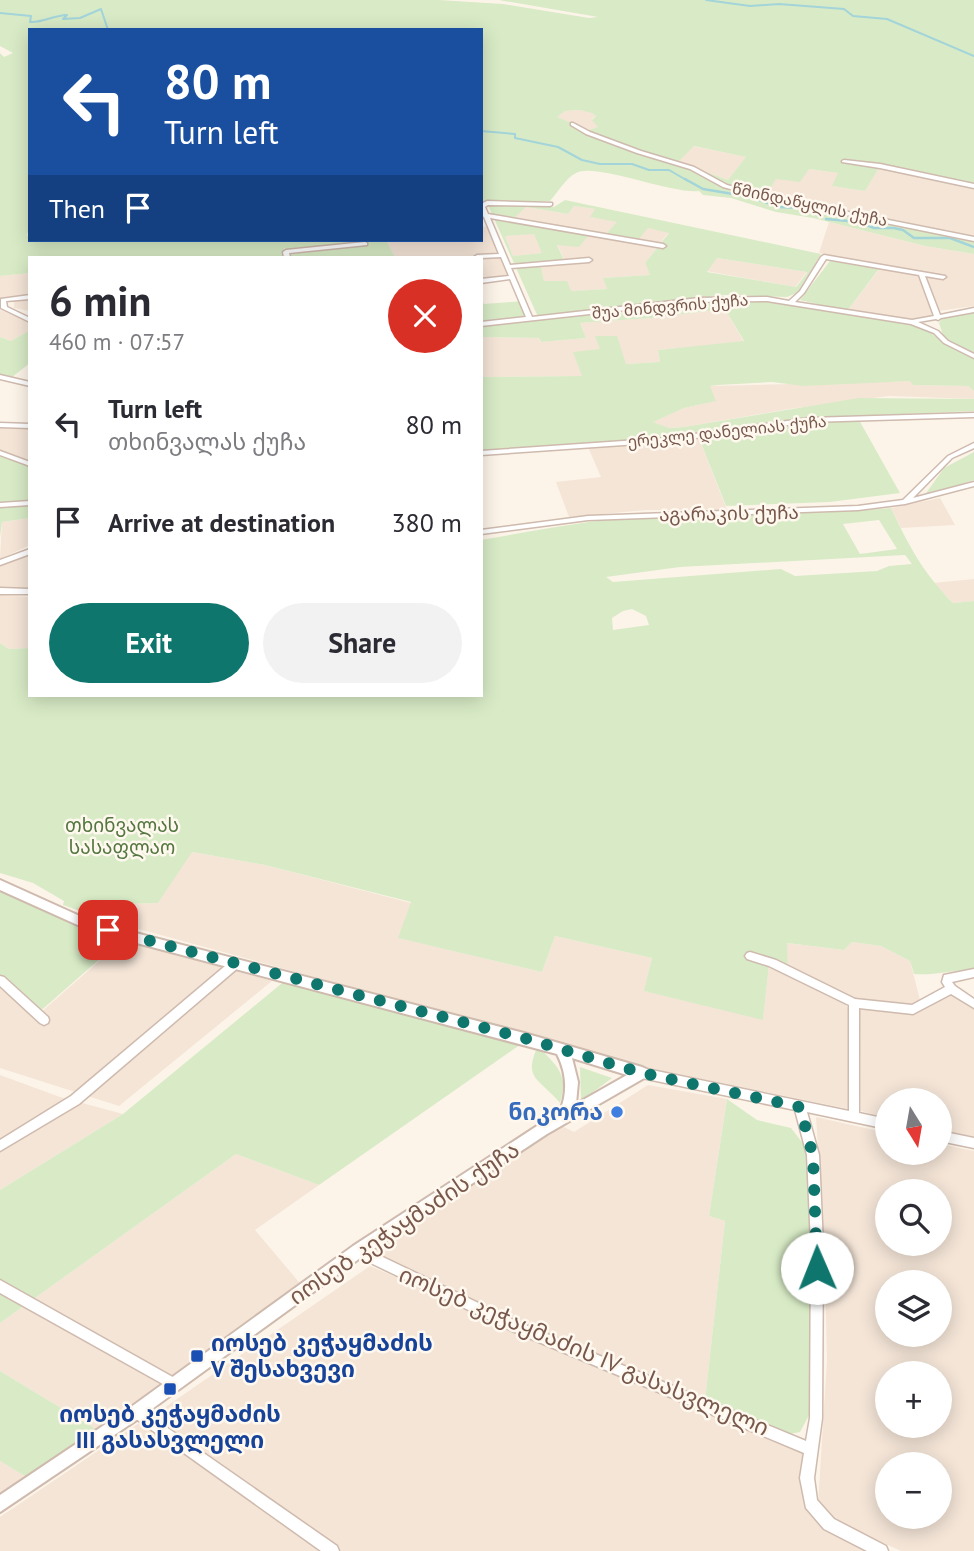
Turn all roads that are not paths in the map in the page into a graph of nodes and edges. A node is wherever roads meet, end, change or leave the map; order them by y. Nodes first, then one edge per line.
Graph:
1 (573, 124) dead end
2 (844, 162) dead end
3 (974, 187) edge
4 (550, 204) dead end
5 (484, 215) junction
6 (489, 227) junction
7 (483, 228) edge
8 (974, 239) edge
9 (365, 244) dead end
10 (663, 246) dead end
11 (287, 255) edge
12 (502, 255) junction
13 (483, 257) edge
14 (589, 260) dead end
15 (508, 267) junction
16 (921, 274) junction
17 (512, 277) junction
18 (943, 277) dead end
19 (483, 281) edge
20 (28, 297) edge
21 (792, 302) junction
22 (974, 310) edge
23 (938, 318) junction
24 (28, 319) edge
25 (530, 319) junction
26 (907, 321) junction
27 (483, 324) edge
28 (936, 332) junction
29 (974, 356) edge
30 (0, 377) edge
31 (28, 384) edge
32 (974, 415) edge
33 (0, 425) edge
34 (28, 426) edge
35 (974, 445) edge
36 (0, 453) edge
37 (483, 453) edge
38 (28, 463) edge
39 (974, 484) edge
40 (905, 502) junction
41 (28, 503) edge
42 (0, 505) edge
43 (483, 533) edge
44 (28, 552) edge
45 (0, 563) edge
46 (0, 591) edge
47 (28, 591) edge
48 (0, 885) edge
49 (750, 956) dead end
50 (234, 964) junction
51 (974, 973) edge
52 (0, 980) edge
53 (951, 989) junction
54 (854, 1003) junction
55 (974, 1004) edge
56 (44, 1020) dead end
57 (562, 1049) junction
58 (642, 1073) junction
59 (800, 1107) junction
60 (564, 1116) junction
61 (853, 1117) junction
62 (875, 1122) edge
63 (952, 1138) edge
64 (974, 1143) edge
65 (0, 1146) edge
66 (358, 1251) junction
67 (0, 1286) edge
68 (174, 1384) junction
69 (136, 1412) junction
70 (811, 1449) junction
71 (0, 1504) edge
72 (332, 1551) edge
73 (881, 1551) edge

1 - 8 street, წმინდაწყლის ქუჩა
2 - 3 street
4 - 5 street
5 - 6 street
5 - 10 street
6 - 7 street
6 - 12 street
9 - 11 street
12 - 13 street
12 - 15 street
14 - 15 street
15 - 17 street
16 - 18 street
16 - 21 street
16 - 23 street
17 - 19 street
17 - 25 street
20 - 24 street
21 - 25 street, შუა მინდვრის ქუჩა
21 - 26 street, შუა მინდვრის ქუჩა
22 - 23 street
23 - 26 street
23 - 28 street
25 - 27 street, შუა მინდვრის ქუჩა
26 - 28 street, შუა მინდვრის ქუჩა
28 - 29 street, შუა მინდვრის ქუჩა
30 - 31 street
32 - 37 street, ერეკლე დანელიას ქუჩა
33 - 34 street
35 - 40 street
36 - 38 street
39 - 40 street, აგარაკის ქუჩა
40 - 43 street, აგარაკის ქუჩა
41 - 42 street
44 - 45 street
46 - 47 street
48 - 50 street
49 - 54 street
50 - 57 street
50 - 65 street
51 - 53 street
52 - 56 street
53 - 54 street
53 - 55 street
54 - 61 street
57 - 58 street
57 - 60 street
58 - 59 street
58 - 60 street, იოსებ კეჭაყმაძის ქუჩა
59 - 61 street
59 - 70 street
60 - 66 street, იოსებ კეჭაყმაძის ქუჩა
61 - 62 street
63 - 64 street
66 - 68 street, იოსებ კეჭაყმაძის ქუჩა
66 - 70 street, იოსებ კეჭაყმაძის IV გასასვლელი
67 - 68 street
68 - 69 street, იოსებ კეჭაყმაძის ქუჩა
69 - 71 street, იოსებ კეჭაყმაძის ქუჩა
69 - 72 street
70 - 73 street

